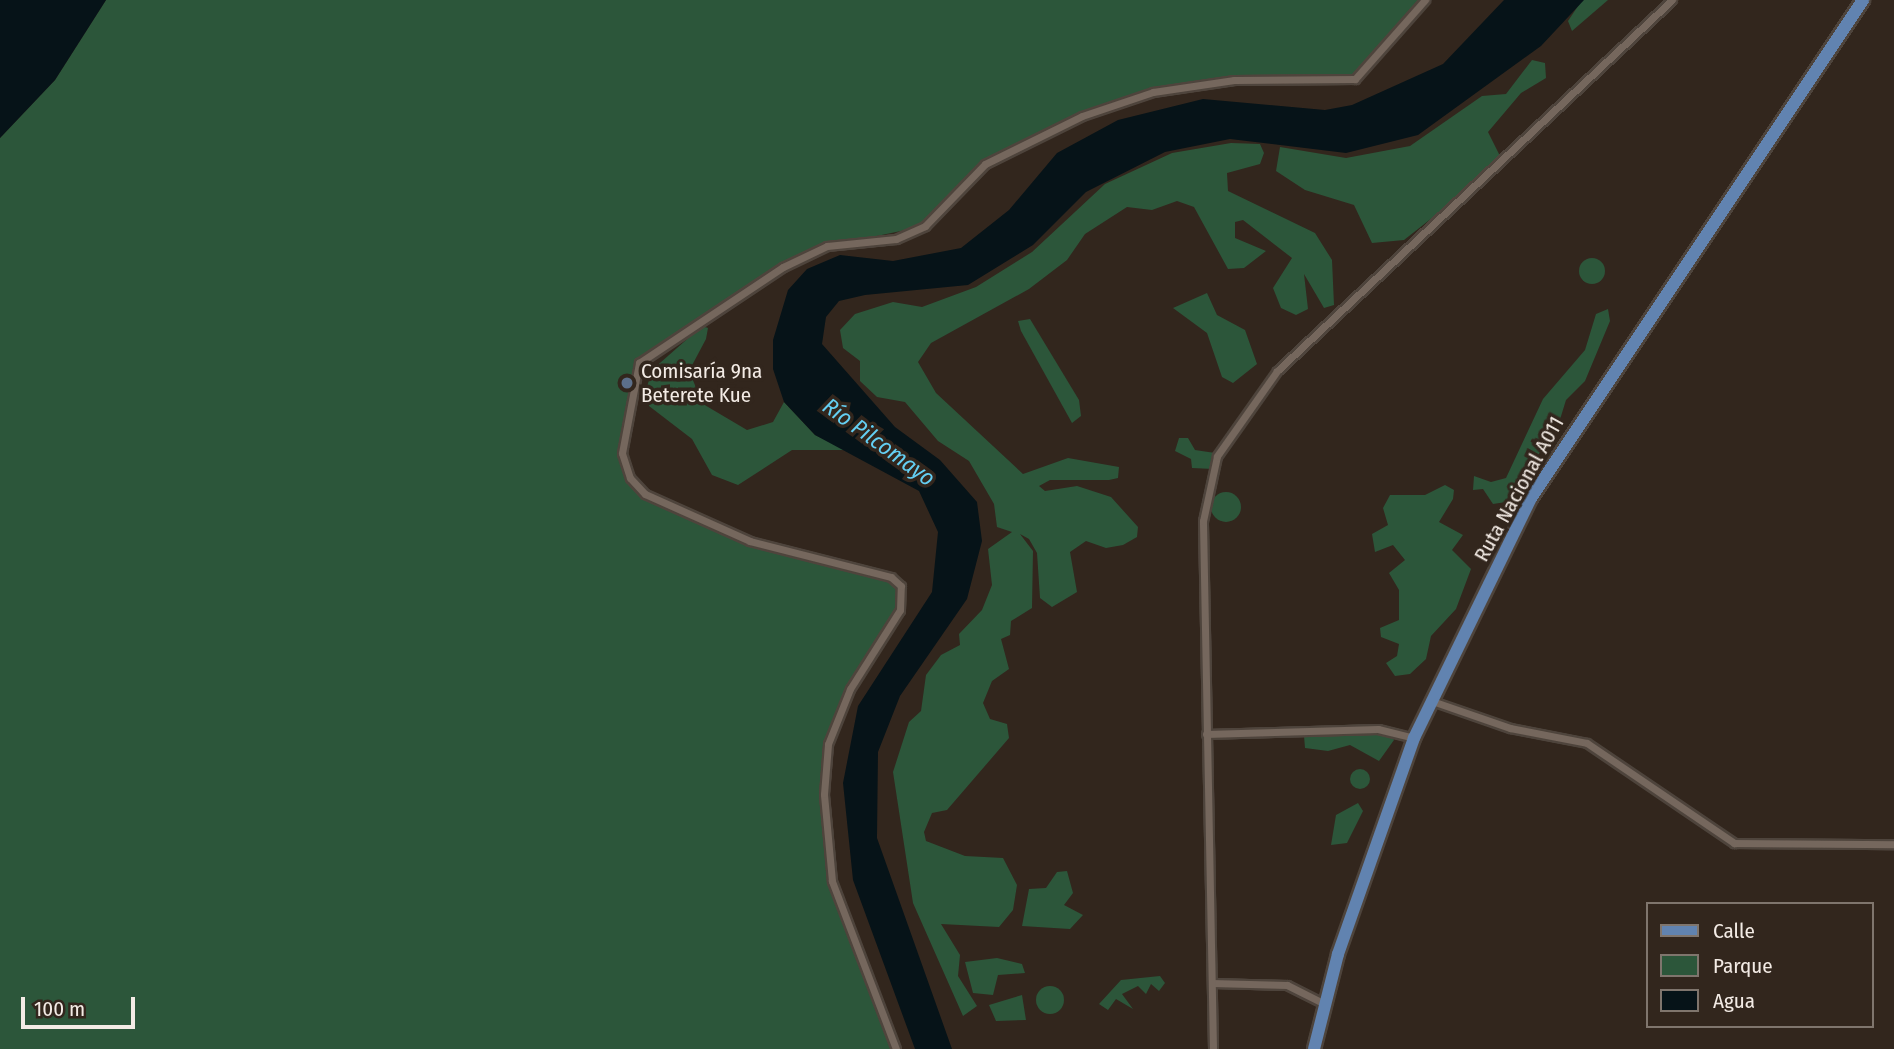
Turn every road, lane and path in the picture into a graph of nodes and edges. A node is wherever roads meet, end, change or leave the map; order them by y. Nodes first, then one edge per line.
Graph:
1 (1425, 0) edge
2 (1672, 0) edge
3 (1863, 0) edge
4 (1431, 701) junction
5 (1206, 734) junction
6 (1413, 738) junction
7 (1894, 844) edge
8 (1212, 983) junction
9 (1325, 1003) junction
10 (896, 1049) edge
11 (1213, 1049) edge
12 (1314, 1049) edge

1 - 10 street
2 - 5 street
3 - 4 main road, Ruta Nacional A011
4 - 6 main road, Ruta Nacional A011
4 - 7 street
5 - 6 street
5 - 8 street
6 - 9 main road, Ruta Nacional A011
8 - 9 street
8 - 11 street
9 - 12 main road, Ruta Nacional A011

